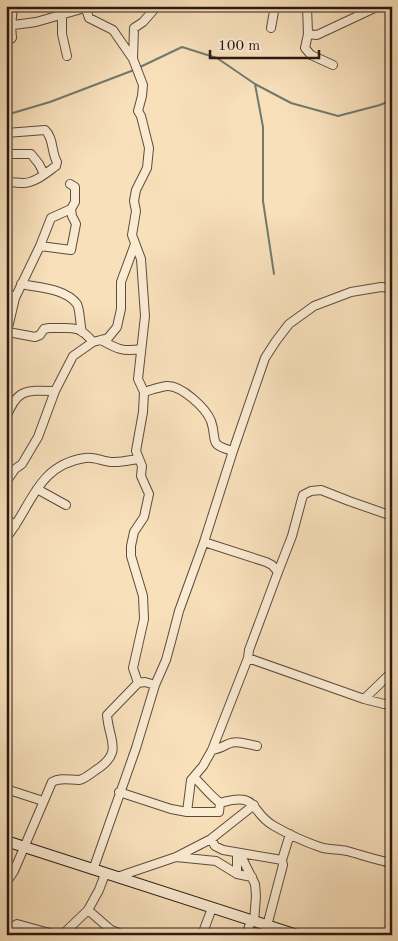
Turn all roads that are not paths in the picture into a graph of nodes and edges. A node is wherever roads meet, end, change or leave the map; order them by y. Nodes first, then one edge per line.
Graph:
1 (13, 6) edge
2 (157, 6) edge
3 (275, 6) edge
4 (307, 6) edge
5 (379, 6) edge
6 (85, 7) edge
7 (62, 14) junction
8 (9, 26) edge
9 (270, 28) dead end
10 (308, 34) junction
11 (6, 42) edge
12 (67, 56) dead end
13 (133, 59) junction
14 (333, 65) dead end
15 (6, 133) edge
16 (6, 154) edge
17 (44, 174) junction
18 (6, 182) edge
19 (70, 184) dead end
20 (71, 208) junction
21 (135, 244) junction
22 (40, 246) junction
23 (21, 284) junction
24 (392, 288) edge
25 (6, 292) edge
26 (15, 298) junction
27 (82, 332) junction
28 (7, 334) edge
29 (101, 340) junction
30 (93, 342) junction
31 (141, 349) junction
32 (55, 391) junction
33 (144, 392) junction
34 (6, 418) edge
35 (233, 451) junction
36 (138, 459) junction
37 (6, 482) edge
38 (37, 489) junction
39 (66, 505) dead end
40 (392, 516) edge
41 (6, 518) edge
42 (15, 526) junction
43 (6, 538) edge
44 (204, 542) junction
45 (278, 572) junction
46 (248, 658) junction
47 (392, 672) edge
48 (138, 683) junction
49 (155, 685) junction
50 (364, 699) junction
51 (392, 704) edge
52 (256, 746) dead end
53 (212, 750) junction
54 (194, 777) junction
55 (6, 789) edge
56 (119, 792) junction
57 (43, 802) junction
58 (220, 803) junction
59 (254, 805) junction
60 (187, 812) junction
61 (290, 834) junction
62 (211, 839) junction
63 (6, 841) edge
64 (24, 848) junction
65 (239, 853) junction
66 (176, 857) junction
67 (282, 860) junction
68 (392, 863) edge
69 (93, 870) junction
70 (105, 874) junction
71 (237, 874) junction
72 (117, 878) junction
73 (252, 878) junction
74 (6, 884) edge
75 (212, 908) junction
76 (88, 910) junction
77 (252, 921) junction
78 (267, 926) junction
79 (6, 931) edge
80 (57, 935) edge
81 (62, 935) edge
82 (124, 935) edge
83 (202, 935) edge
84 (246, 935) edge
85 (297, 935) edge

1 - 8 street
2 - 13 street
3 - 9 street
4 - 10 street
5 - 10 street
6 - 7 street
6 - 13 street
7 - 8 street
7 - 12 street
8 - 11 street
10 - 14 street
13 - 21 street
15 - 17 street
16 - 17 street
17 - 18 street
19 - 20 street
20 - 22 street
20 - 22 street
21 - 29 street
21 - 31 street
22 - 23 street
23 - 26 street
23 - 27 street
24 - 35 street
25 - 26 street
26 - 28 street
27 - 28 street
27 - 30 street
29 - 30 street
29 - 31 street
30 - 32 street
31 - 33 street
32 - 34 street
32 - 37 street
33 - 35 street
33 - 36 street
35 - 44 street
36 - 38 street
36 - 48 street
38 - 39 street
38 - 42 street
40 - 45 street
41 - 42 street
42 - 43 street
44 - 45 street
44 - 49 street
45 - 46 street
46 - 50 street
46 - 53 street
47 - 50 street
48 - 49 street
48 - 57 street
49 - 56 street
50 - 51 street
52 - 53 street
53 - 54 street
54 - 58 street
54 - 60 street
55 - 57 street
56 - 60 street
56 - 69 street
57 - 64 street
58 - 59 street
58 - 60 street
59 - 61 street
59 - 62 street
61 - 67 street
61 - 68 street
62 - 65 street
62 - 66 street
63 - 64 main road
64 - 69 main road
64 - 74 street
65 - 67 street
65 - 71 street
65 - 73 street
66 - 71 street
66 - 72 street
67 - 78 street
69 - 70 main road
70 - 72 main road
70 - 76 street
71 - 73 street
72 - 75 main road
73 - 77 street
75 - 77 main road
75 - 83 street
76 - 81 street
76 - 82 street
77 - 78 main road
77 - 84 street
78 - 85 main road
79 - 80 street

